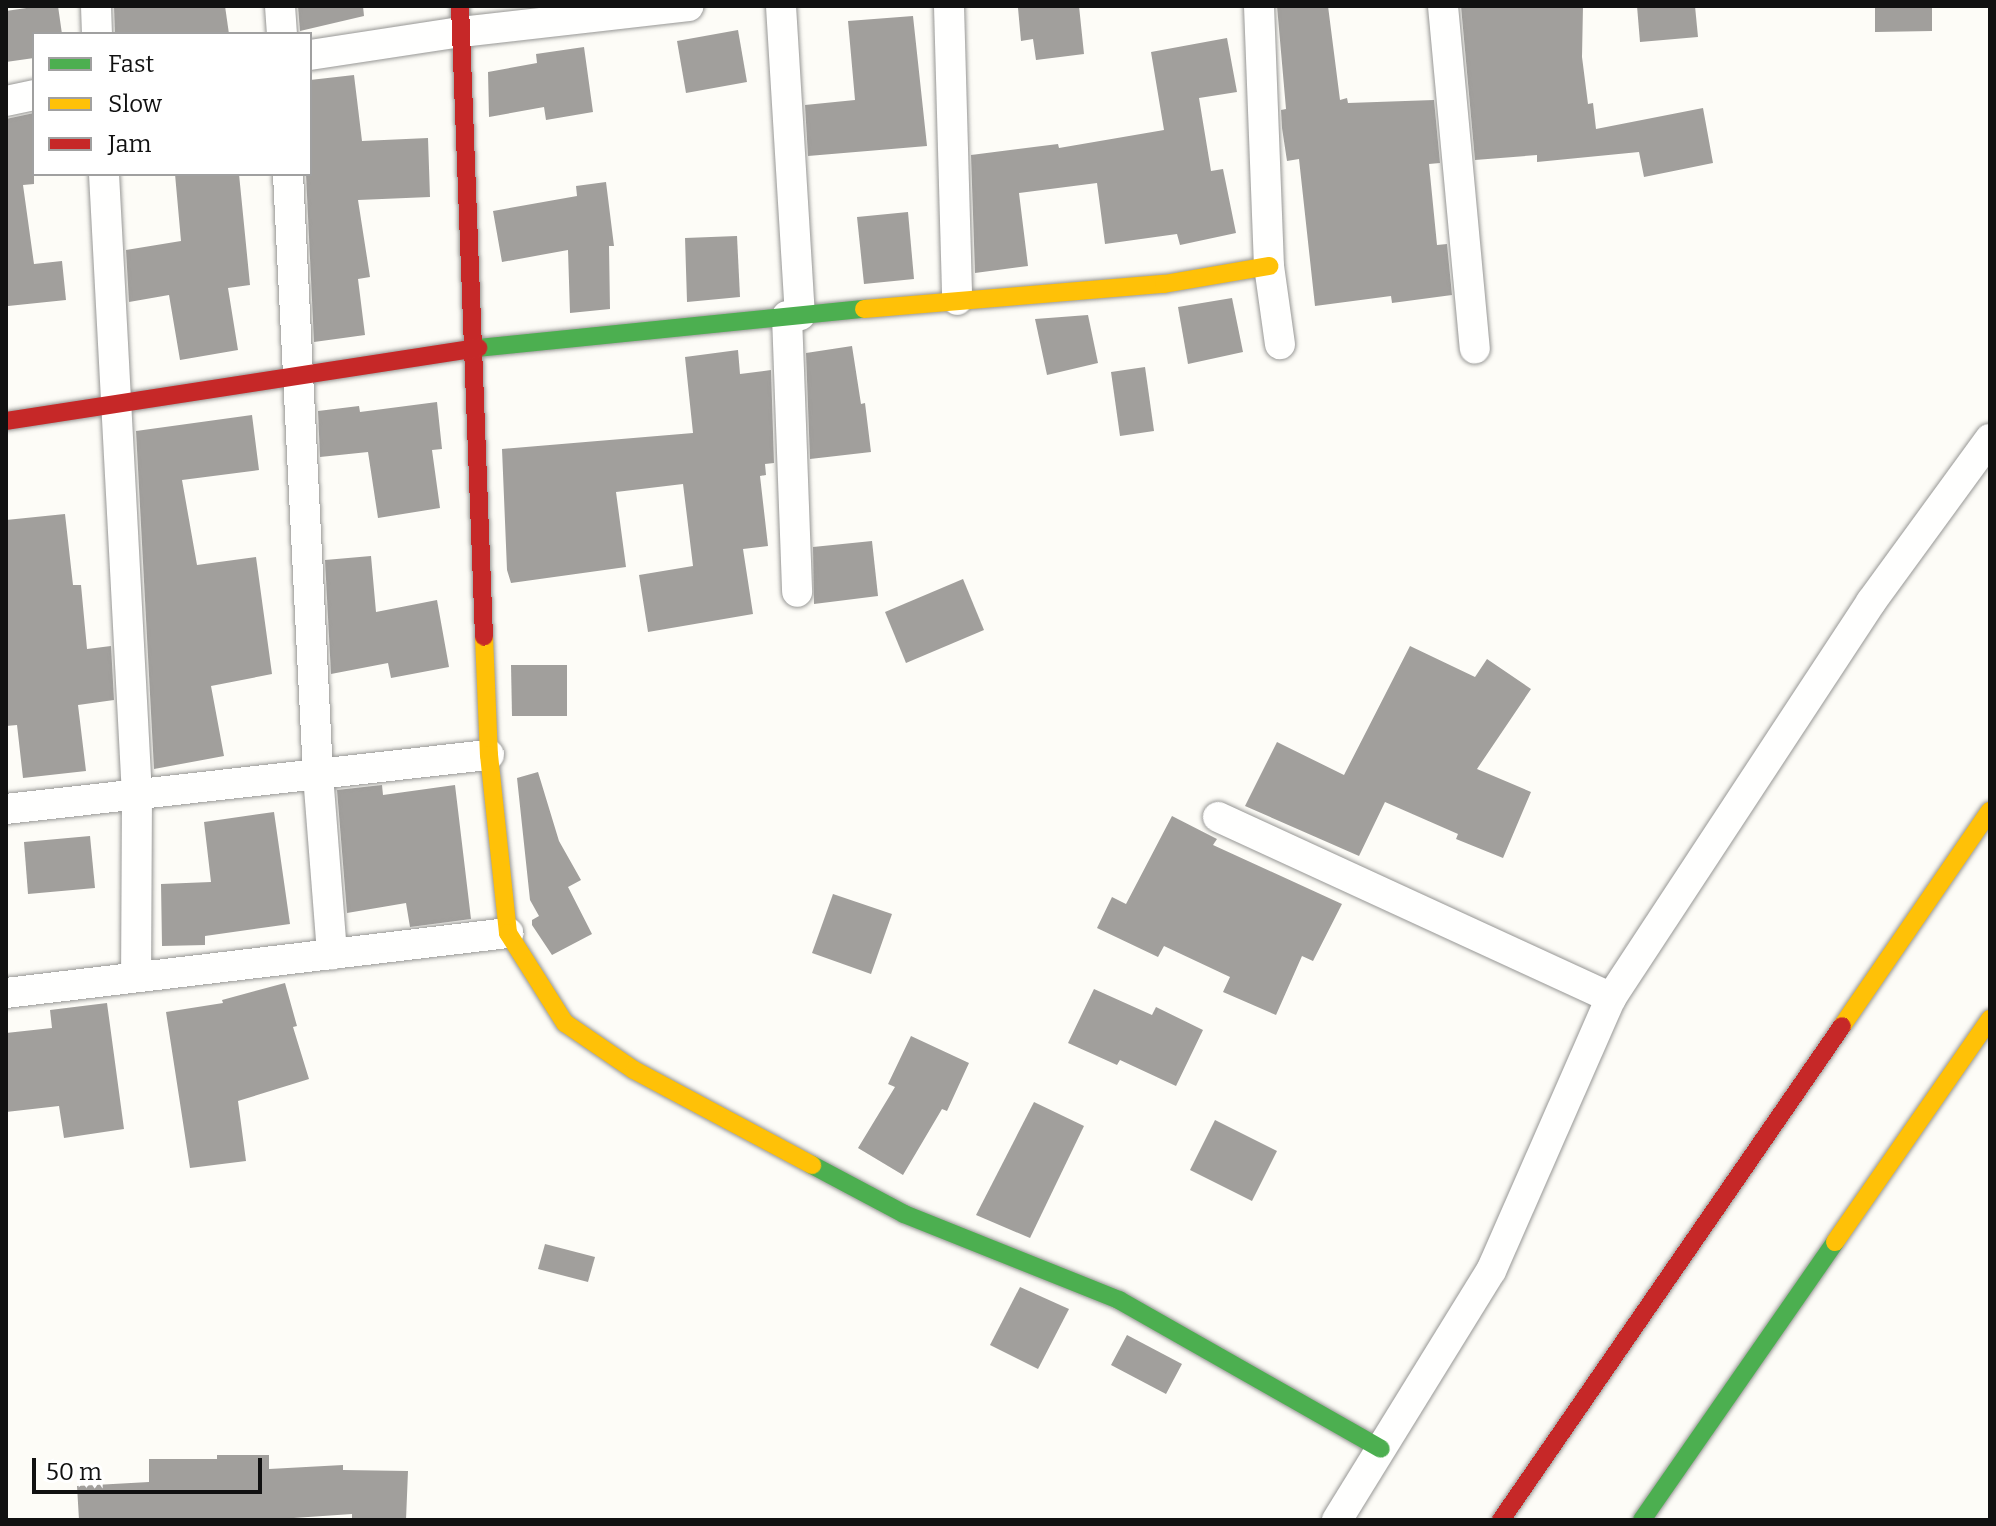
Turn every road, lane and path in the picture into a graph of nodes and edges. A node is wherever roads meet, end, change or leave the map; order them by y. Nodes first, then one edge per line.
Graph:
1 (96, 6) edge
2 (280, 6) edge
3 (689, 6) edge
4 (781, 6) edge
5 (949, 6) edge
6 (1259, 6) edge
7 (1443, 6) edge
8 (460, 19) edge
9 (97, 32) edge
10 (282, 32) edge
11 (312, 55) edge
12 (32, 95) edge
13 (6, 101) edge
14 (104, 176) edge
15 (288, 176) edge
16 (1269, 266) junction
17 (957, 300) junction
18 (794, 316) junction
19 (1280, 344) dead end
20 (475, 348) junction
21 (1475, 349) dead end
22 (297, 374) junction
23 (116, 403) junction
24 (6, 421) edge
25 (1990, 439) edge
26 (797, 592) dead end
27 (489, 755) junction
28 (318, 775) junction
29 (137, 795) junction
30 (6, 809) edge
31 (1990, 811) edge
32 (1218, 817) dead end
33 (508, 933) junction
34 (332, 954) junction
35 (136, 977) junction
36 (6, 993) edge
37 (1611, 998) junction
38 (1990, 1019) edge
39 (1381, 1449) junction
40 (1337, 1520) edge
41 (1501, 1520) edge
42 (1642, 1520) edge

1 - 9 street
2 - 10 street
3 - 8 street
4 - 18 street
5 - 17 street
6 - 16 street
7 - 21 street
8 - 11 street
8 - 20 main road
12 - 13 street
14 - 23 street
15 - 22 street
16 - 17 main road
16 - 19 street
17 - 18 main road
18 - 20 main road
18 - 26 street
20 - 22 main road
20 - 27 main road
22 - 23 main road
22 - 28 street
23 - 24 main road
23 - 29 street
25 - 37 street
27 - 28 street
27 - 33 main road
28 - 29 street
28 - 34 street
29 - 30 street
29 - 35 street
31 - 41 main road
32 - 37 street
33 - 34 street
33 - 39 main road
34 - 35 street
35 - 36 street
37 - 39 street
38 - 42 main road
39 - 40 street

